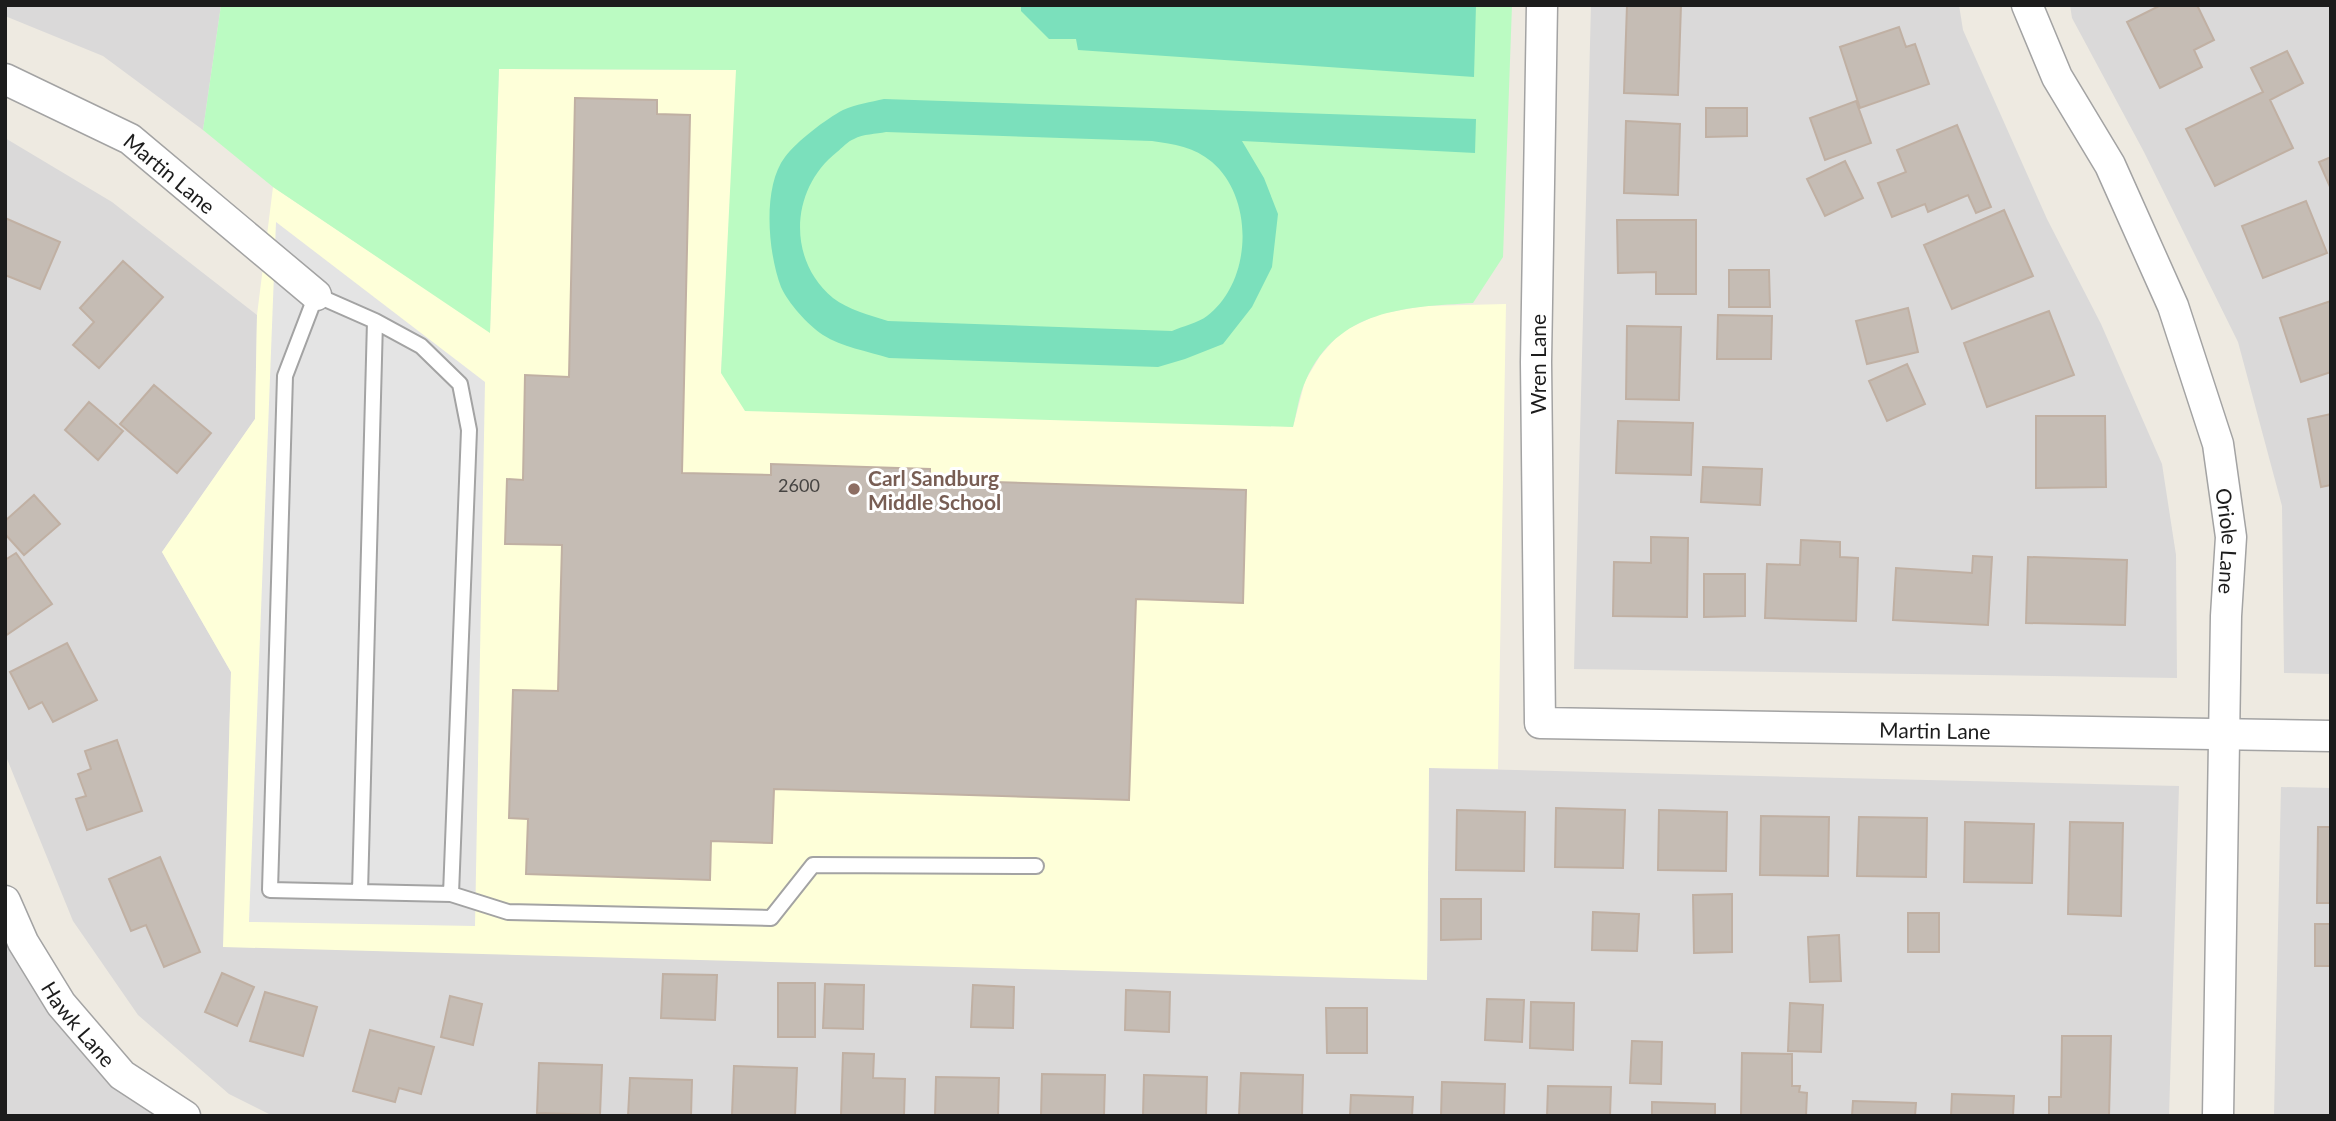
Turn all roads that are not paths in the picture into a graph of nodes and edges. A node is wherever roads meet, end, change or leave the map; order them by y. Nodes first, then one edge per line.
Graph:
1 (1542, 5) edge
2 (2027, 5) edge
3 (5, 79) edge
4 (316, 295) junction
5 (375, 321) junction
6 (1540, 723) joint
7 (2224, 734) junction
8 (2331, 736) edge
9 (1035, 866) dead end
10 (360, 892) junction
11 (451, 894) junction
12 (5, 901) edge
13 (185, 1116) edge
14 (2218, 1116) edge

1 - 6 street, Wren Lane
2 - 7 street, Oriole Lane
3 - 4 street, Martin Lane
4 - 5 lane
4 - 10 lane
5 - 10 lane
5 - 11 lane
6 - 7 street, Martin Lane
7 - 8 street, Martin Lane
7 - 14 street, Oriole Lane
9 - 11 lane
10 - 11 lane
12 - 13 street, Hawk Lane

